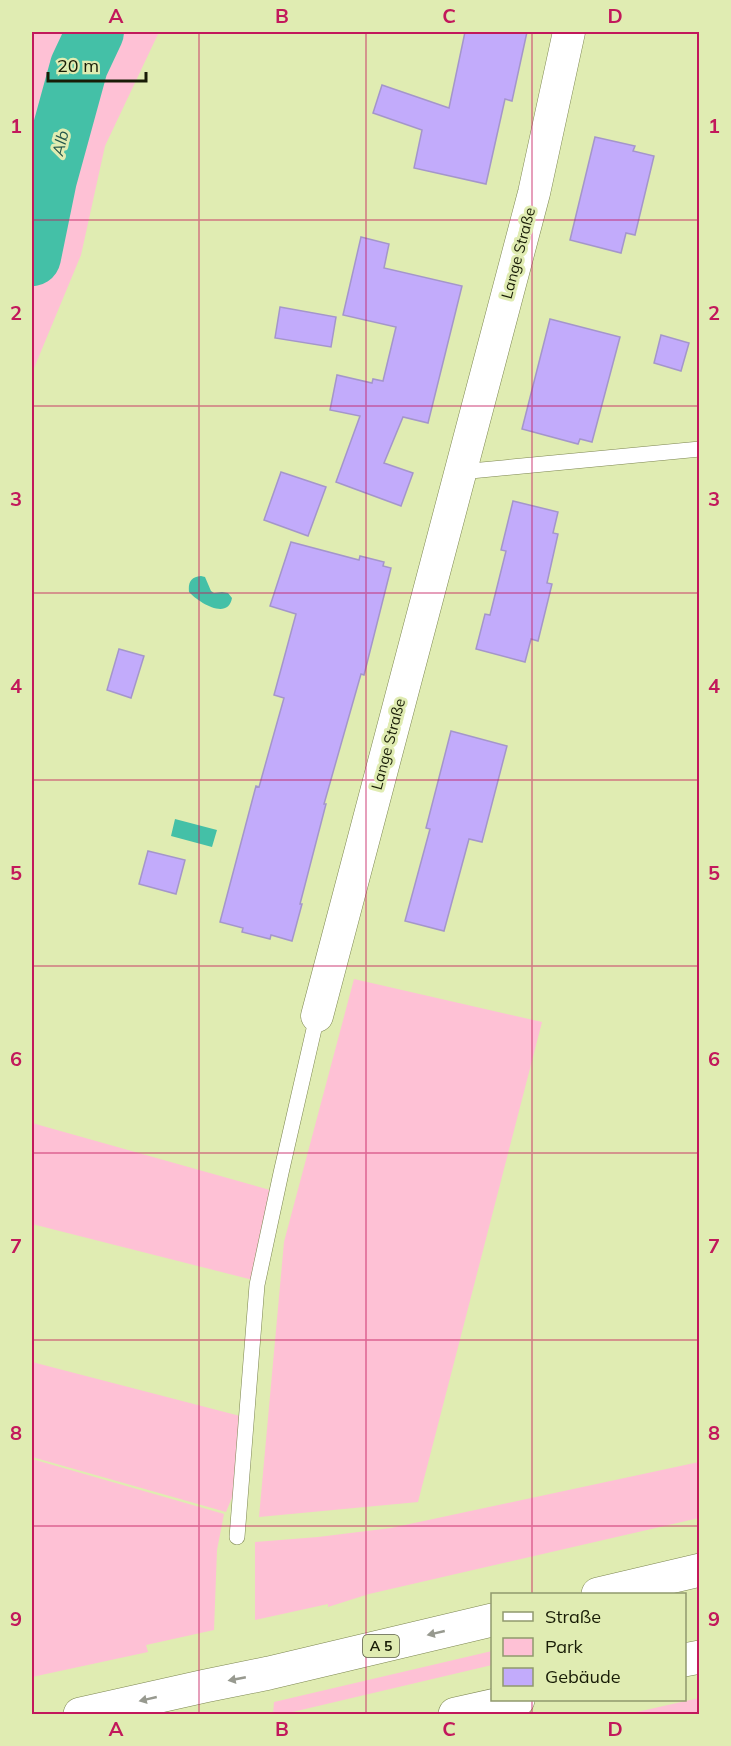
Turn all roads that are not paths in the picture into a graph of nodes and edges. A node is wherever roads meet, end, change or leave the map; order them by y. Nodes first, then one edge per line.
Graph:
1 (568, 32) edge
2 (699, 449) edge
3 (460, 472) junction
4 (317, 1016) joint
5 (237, 1537) dead end
6 (699, 1570) edge
7 (602, 1593) edge
8 (491, 1620) edge
9 (514, 1701) edge
10 (80, 1714) edge
11 (455, 1714) edge

1 - 3 street, Lange Straße
2 - 3 lane
3 - 4 street, Lange Straße
4 - 5 lane
6 - 7 highway
8 -> 10 highway, A 5
9 - 11 highway

